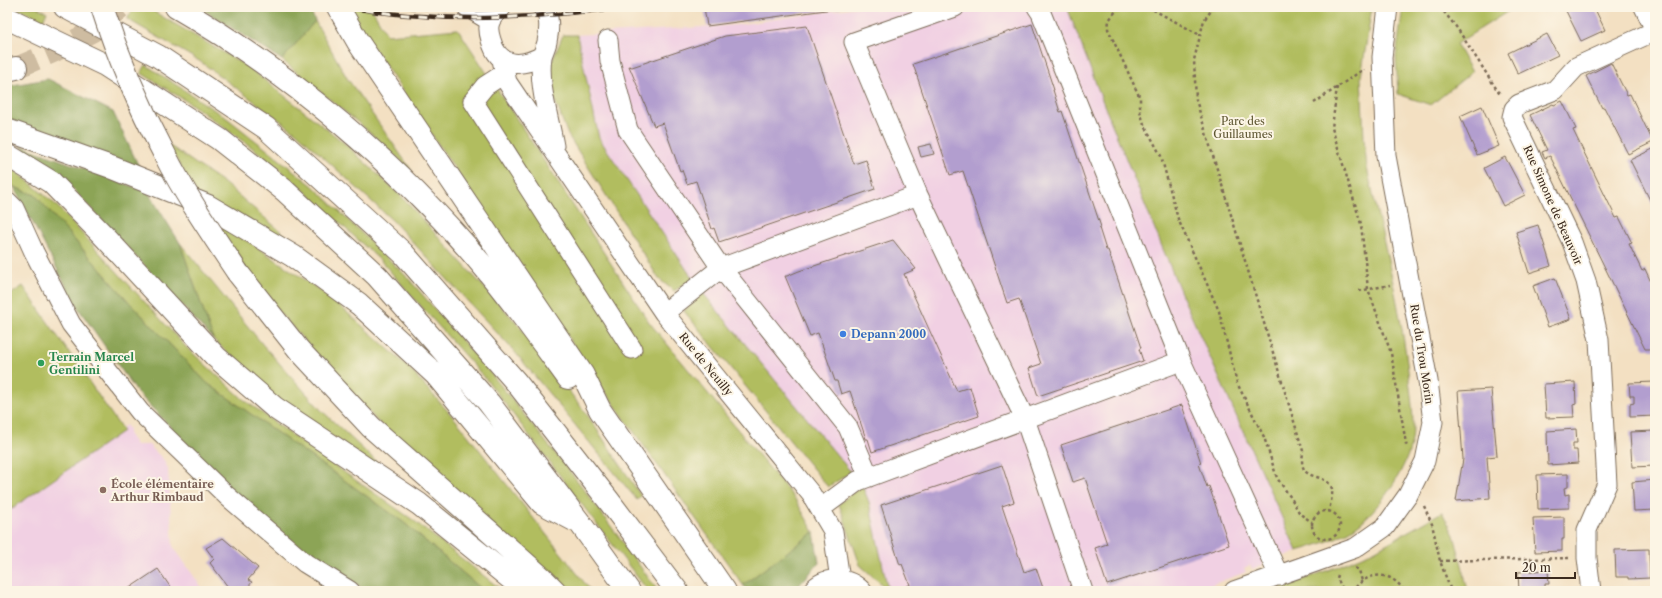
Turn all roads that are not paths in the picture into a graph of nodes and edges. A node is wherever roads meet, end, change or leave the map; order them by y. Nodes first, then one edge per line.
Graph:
1 (65, 7) edge
2 (102, 7) edge
3 (176, 7) edge
4 (338, 7) edge
5 (467, 7) edge
6 (502, 7) edge
7 (955, 7) edge
8 (1037, 7) edge
9 (1388, 7) edge
10 (1644, 7) edge
11 (545, 8) edge
12 (7, 18) edge
13 (490, 21) junction
14 (1655, 31) edge
15 (608, 40) dead end
16 (542, 56) junction
17 (504, 66) junction
18 (7, 130) edge
19 (555, 154) junction
20 (7, 155) edge
21 (918, 195) junction
22 (7, 201) edge
23 (721, 268) junction
24 (664, 313) junction
25 (632, 349) dead end
26 (1181, 361) junction
27 (600, 410) junction
28 (1025, 419) junction
29 (869, 477) junction
30 (820, 509) junction
31 (580, 523) junction
32 (1279, 576) junction
33 (840, 580) junction
34 (350, 591) edge
35 (526, 591) edge
36 (555, 591) edge
37 (629, 591) edge
38 (677, 591) edge
39 (725, 591) edge
40 (812, 591) edge
41 (862, 591) edge
42 (1083, 591) edge
43 (1234, 591) edge
44 (1591, 591) edge

1 - 38 highway
2 - 36 highway, bridge
3 - 27 highway
4 - 27 highway
5 - 13 street
6 - 13 street
7 - 21 street
8 - 26 street
9 - 32 street, Rue du Trou Morin
10 - 14 street
11 - 16 street, Rue de Neuilly
12 - 31 highway
13 - 17 street, Rue de Neuilly
14 - 44 street, Rue Simone de Beauvoir
15 - 23 street
16 - 17 street
16 - 19 street, Rue de Neuilly
17 - 19 street, Rue de Neuilly
17 - 25 street
18 - 31 highway
19 - 24 street, Rue de Neuilly
20 - 35 highway
21 - 23 street
21 - 28 street
22 - 34 street
23 - 24 street
23 - 29 street
24 - 30 street, Rue de Neuilly
26 - 28 street
26 - 32 street
27 - 39 highway
28 - 29 street
28 - 42 street
29 - 30 street
30 - 33 street, Rue de Neuilly
31 - 37 highway
32 - 43 street, Rue du Trou Morin
33 - 40 street
33 - 41 street

